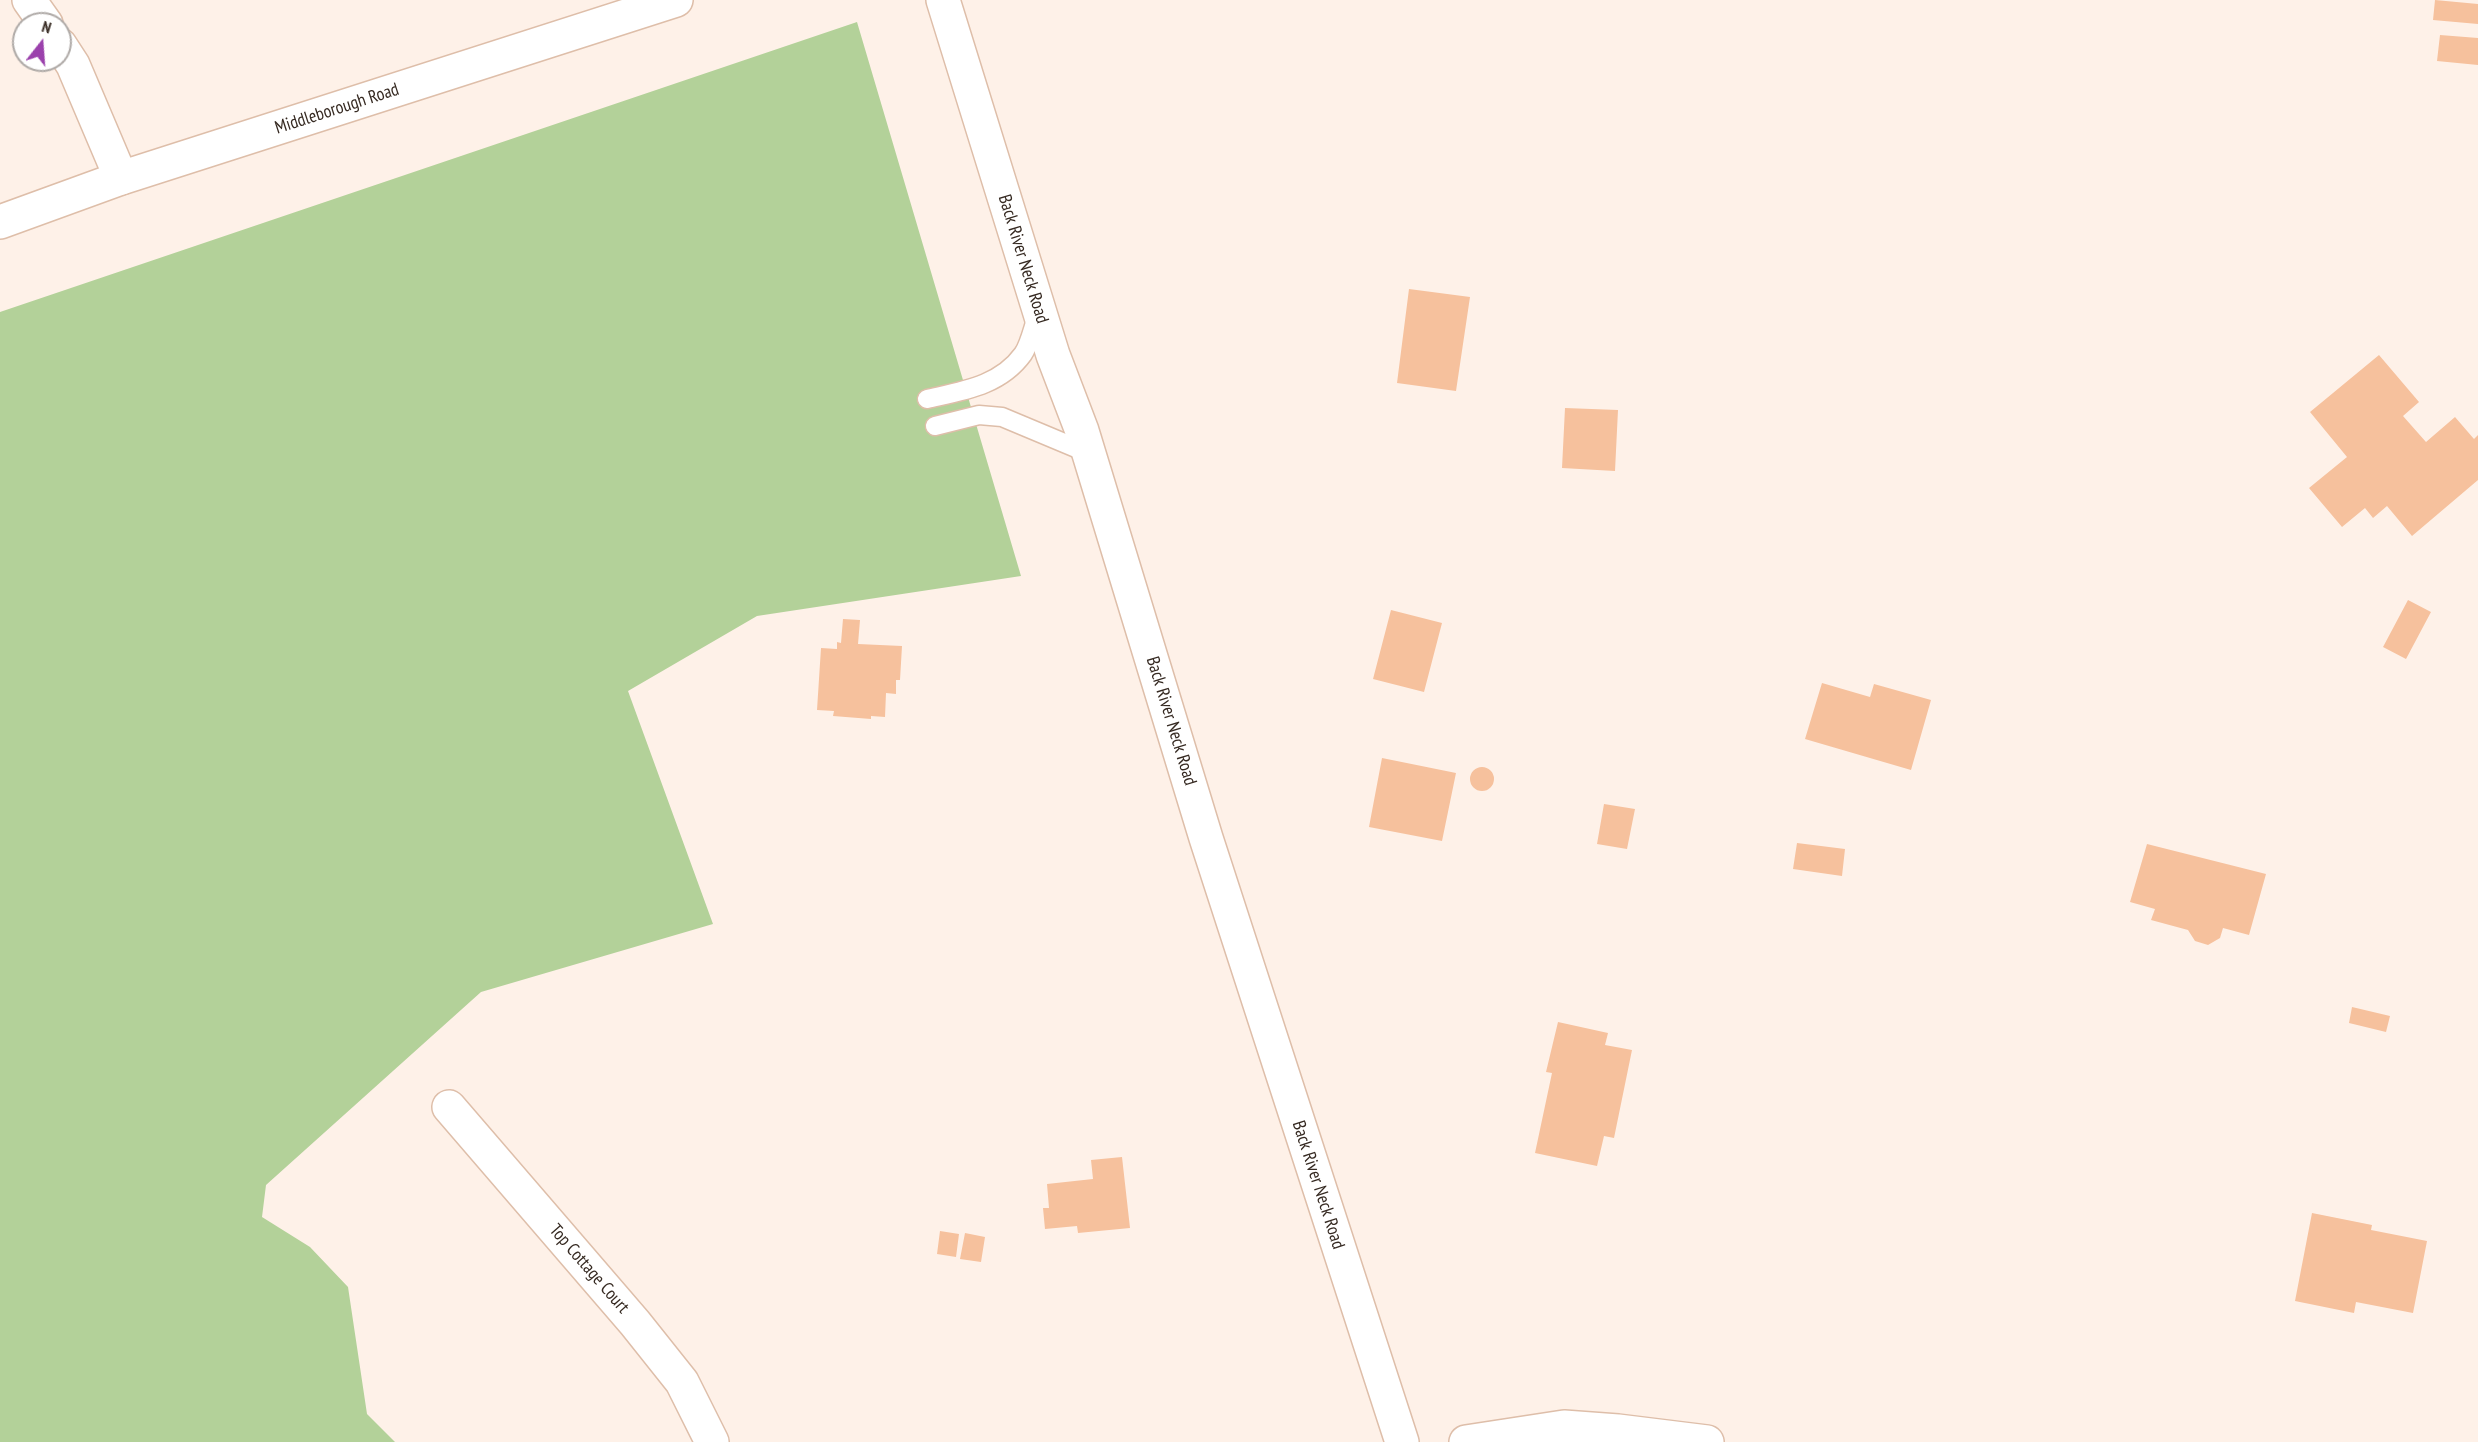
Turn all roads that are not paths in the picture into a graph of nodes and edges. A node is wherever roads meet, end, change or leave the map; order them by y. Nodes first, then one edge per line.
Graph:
1 (676, 0) edge
2 (943, 0) edge
3 (72, 63) edge
4 (121, 178) junction
5 (0, 222) edge
6 (1039, 310) junction
7 (927, 399) dead end
8 (935, 426) dead end
9 (1088, 453) junction
10 (448, 1107) dead end
11 (712, 1442) edge
12 (1402, 1442) edge
13 (1466, 1442) edge
14 (1707, 1442) edge

1 - 4 street, Middleborough Road
2 - 6 street, Back River Neck Road
3 - 4 street
4 - 5 street, Middleborough Road
6 - 7 lane
6 - 9 street, Back River Neck Road
8 - 9 lane
9 - 12 street, Back River Neck Road
10 - 11 street, Top Cottage Court
13 - 14 street

